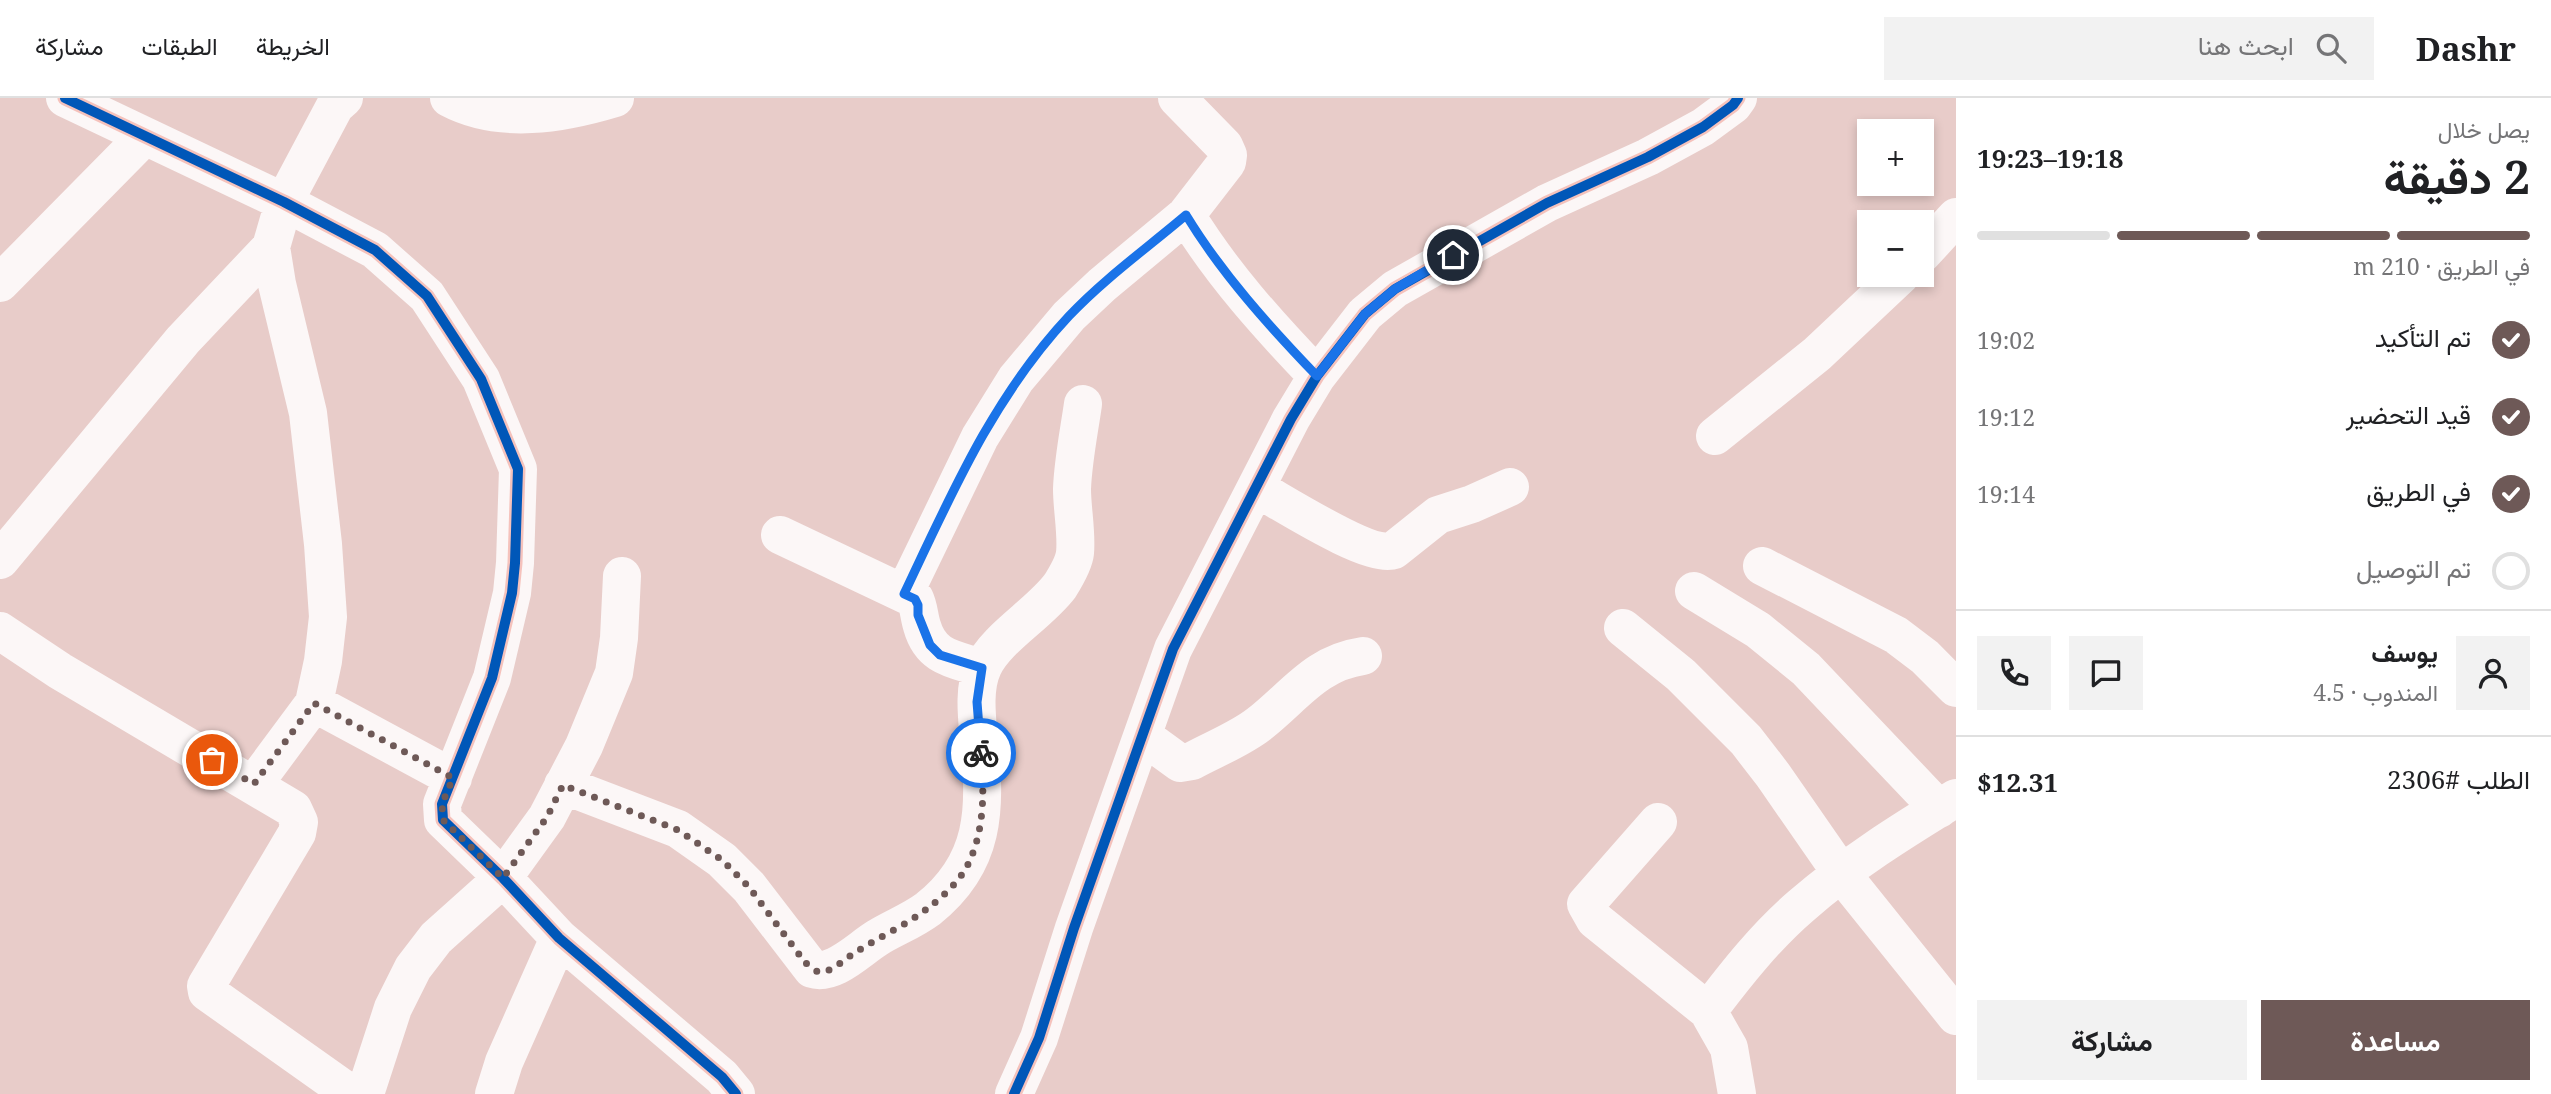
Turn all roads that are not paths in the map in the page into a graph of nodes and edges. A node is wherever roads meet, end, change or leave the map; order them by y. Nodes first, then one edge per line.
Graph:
1 (65, 98) edge
2 (344, 98) edge
3 (449, 98) edge
4 (615, 98) edge
5 (1177, 98) edge
6 (1738, 98) edge
7 (144, 137) junction
8 (284, 202) junction
9 (1186, 215) junction
10 (1956, 217) edge
11 (1934, 241) edge
12 (271, 247) junction
13 (0, 283) edge
14 (1888, 287) edge
15 (1317, 376) junction
16 (1083, 404) dead end
17 (1715, 436) dead end
18 (1510, 487) dead end
19 (1256, 488) junction
20 (780, 535) dead end
21 (0, 560) edge
22 (1762, 566) dead end
23 (622, 576) dead end
24 (1694, 591) dead end
25 (904, 594) junction
26 (1623, 628) dead end
27 (0, 631) edge
28 (1363, 656) dead end
29 (982, 668) junction
30 (1956, 688) edge
31 (314, 703) junction
32 (1143, 736) junction
33 (453, 778) junction
34 (254, 784) junction
35 (563, 785) junction
36 (1948, 803) edge
37 (1658, 822) dead end
38 (1841, 873) junction
39 (503, 878) junction
40 (559, 938) junction
41 (1707, 1010) junction
42 (1956, 1016) edge
43 (722, 1088) edge
44 (351, 1094) edge
45 (365, 1094) edge
46 (494, 1094) edge
47 (1014, 1094) edge
48 (1737, 1094) edge

1 - 7 street
2 - 8 street
3 - 4 street
5 - 9 street
6 - 15 street
7 - 8 street
7 - 13 street
8 - 12 street
8 - 33 street
9 - 15 street
9 - 25 street
10 - 11 street
12 - 21 street
12 - 31 street
14 - 17 street
15 - 19 street
16 - 29 street
18 - 19 street
19 - 32 street
20 - 25 street
22 - 30 street
23 - 35 street
24 - 36 street
25 - 29 street
26 - 38 street
27 - 34 street
28 - 32 street
29 - 35 street
31 - 33 street
31 - 34 street
32 - 47 street
33 - 39 street
34 - 44 street
35 - 39 street
36 - 38 street
37 - 41 street
38 - 41 street
38 - 42 street
39 - 40 street
39 - 45 street
40 - 43 street
40 - 46 street
41 - 48 street

